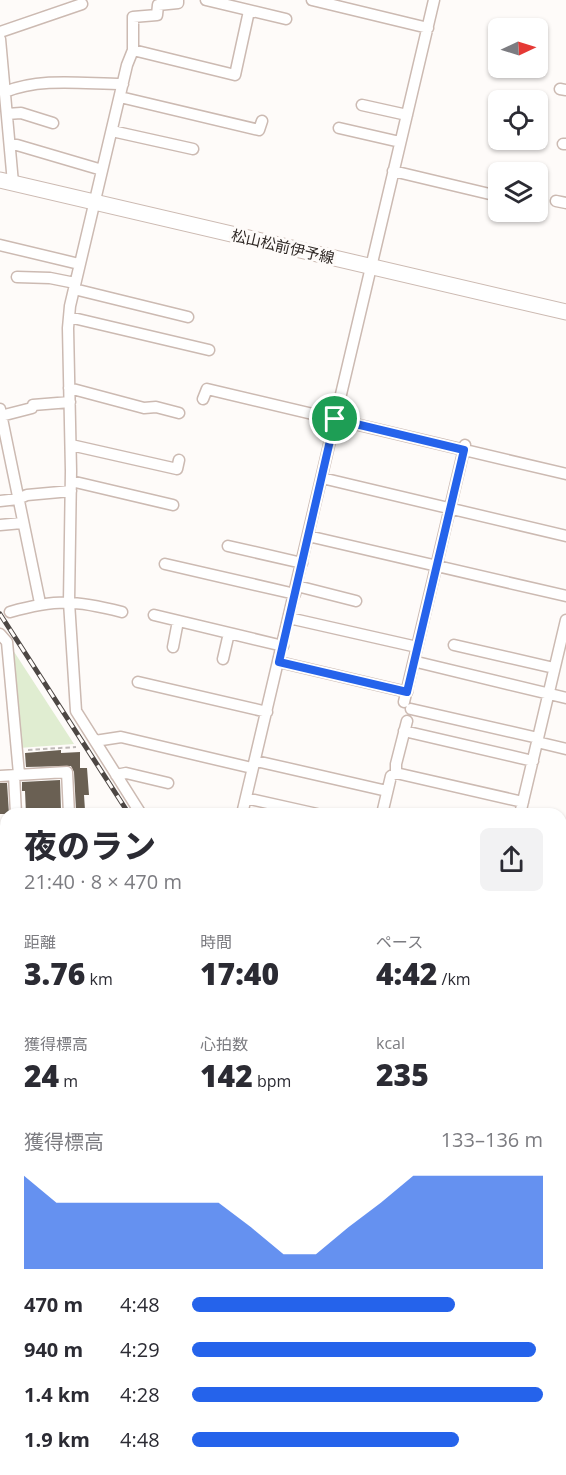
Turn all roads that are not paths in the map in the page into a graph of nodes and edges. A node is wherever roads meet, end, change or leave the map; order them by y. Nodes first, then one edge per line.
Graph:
1 (178, 0) edge
2 (206, 0) edge
3 (312, 0) edge
4 (434, 0) edge
5 (82, 4) dead end
6 (249, 10) junction
7 (285, 20) dead end
8 (428, 28) junction
9 (0, 33) edge
10 (0, 39) edge
11 (133, 50) junction
12 (123, 84) junction
13 (5, 92) junction
14 (120, 97) junction
15 (362, 105) dead end
16 (7, 114) junction
17 (407, 115) junction
18 (262, 121) dead end
19 (53, 123) dead end
20 (339, 128) dead end
21 (112, 131) junction
22 (400, 142) junction
23 (10, 145) junction
24 (193, 149) dead end
25 (102, 170) junction
26 (393, 171) junction
27 (6, 181) edge
28 (488, 194) edge
29 (95, 202) junction
30 (0, 245) edge
31 (80, 264) junction
32 (371, 267) junction
33 (17, 278) dead end
34 (74, 286) junction
35 (566, 312) edge
36 (69, 317) junction
37 (188, 317) dead end
38 (209, 350) dead end
39 (69, 388) junction
40 (203, 399) dead end
41 (70, 402) junction
42 (1, 412) edge
43 (180, 413) dead end
44 (335, 419) junction
45 (3, 436) edge
46 (71, 445) junction
47 (464, 447) junction
48 (179, 460) dead end
49 (566, 474) edge
50 (322, 478) junction
51 (71, 486) junction
52 (18, 499) junction
53 (0, 501) edge
54 (173, 505) dead end
55 (450, 508) junction
56 (22, 523) junction
57 (0, 525) edge
58 (308, 536) junction
59 (566, 536) edge
60 (228, 546) dead end
61 (302, 563) junction
62 (165, 564) dead end
63 (436, 566) junction
64 (296, 590) junction
65 (566, 596) edge
66 (356, 601) dead end
67 (69, 602) junction
68 (40, 603) junction
69 (10, 612) dead end
70 (122, 612) dead end
71 (154, 615) dead end
72 (289, 618) junction
73 (566, 620) edge
74 (178, 621) junction
75 (229, 633) junction
76 (0, 634) edge
77 (454, 645) dead end
78 (283, 646) junction
79 (173, 647) dead end
80 (417, 647) junction
81 (562, 650) edge
82 (223, 658) dead end
83 (279, 662) junction
84 (421, 663) dead end
85 (554, 668) junction
86 (138, 682) dead end
87 (548, 694) junction
88 (566, 698) edge
89 (407, 701) junction
90 (267, 712) junction
91 (538, 740) junction
92 (95, 741) junction
93 (566, 749) edge
94 (533, 760) junction
95 (254, 765) junction
96 (396, 773) junction
97 (16, 774) junction
98 (116, 775) junction
99 (0, 776) edge
100 (168, 783) dead end
101 (387, 791) junction
102 (246, 798) junction
103 (523, 802) junction
104 (16, 808) edge
105 (69, 808) edge
106 (137, 808) edge
107 (244, 808) edge
108 (290, 808) edge
109 (383, 808) edge
110 (522, 808) edge

1 - 11 street
2 - 6 street
3 - 8 street
4 - 8 street
5 - 9 street
6 - 7 street
6 - 11 street
8 - 17 street
10 - 13 street
11 - 12 street
12 - 13 street
12 - 14 street
13 - 16 street
14 - 18 street
14 - 21 street
15 - 17 street
16 - 19 street
16 - 23 street
17 - 22 street
20 - 22 street
21 - 24 street
21 - 25 street
22 - 26 street
23 - 25 street
23 - 27 street
25 - 29 street
26 - 28 street
26 - 32 street
27 - 29 main road, 松山松前伊予線
29 - 31 street
29 - 32 main road, 松山松前伊予線
30 - 31 street
31 - 34 street
32 - 35 main road, 松山松前伊予線
32 - 44 street
33 - 34 street
34 - 36 street
34 - 37 street
36 - 38 street
36 - 39 street
39 - 41 street
39 - 43 street
40 - 44 street
41 - 42 street
41 - 46 street
42 - 45 street
44 - 47 street
44 - 50 street
45 - 52 street
46 - 48 street
46 - 51 street
47 - 49 street
47 - 55 street
50 - 55 street
50 - 58 street
51 - 52 street
51 - 54 street
51 - 67 street
52 - 53 street
52 - 56 street
55 - 59 street
55 - 63 street
56 - 57 street
56 - 68 street
58 - 61 street
58 - 63 street
60 - 61 street
61 - 64 street
62 - 64 street
63 - 65 street
63 - 80 street
64 - 66 street
64 - 72 street
67 - 68 street
67 - 70 street
67 - 92 street
68 - 69 street
71 - 74 street
72 - 78 street
72 - 80 street
73 - 81 street
74 - 75 street
74 - 79 street
75 - 78 street
75 - 82 street
76 - 97 street
77 - 85 street
78 - 83 street
80 - 89 street
81 - 85 street
83 - 89 street
83 - 90 street
84 - 87 street
85 - 87 street
86 - 90 street
87 - 88 street
87 - 91 street
89 - 91 street
90 - 95 street
91 - 93 street
91 - 94 street
92 - 95 street
92 - 98 street
94 - 96 street
94 - 103 street
95 - 101 street
95 - 102 street
96 - 101 street
96 - 103 street
97 - 99 street
97 - 104 street
97 - 105 street
98 - 100 street
98 - 106 street
101 - 109 street
102 - 107 street
102 - 108 street
103 - 110 street

